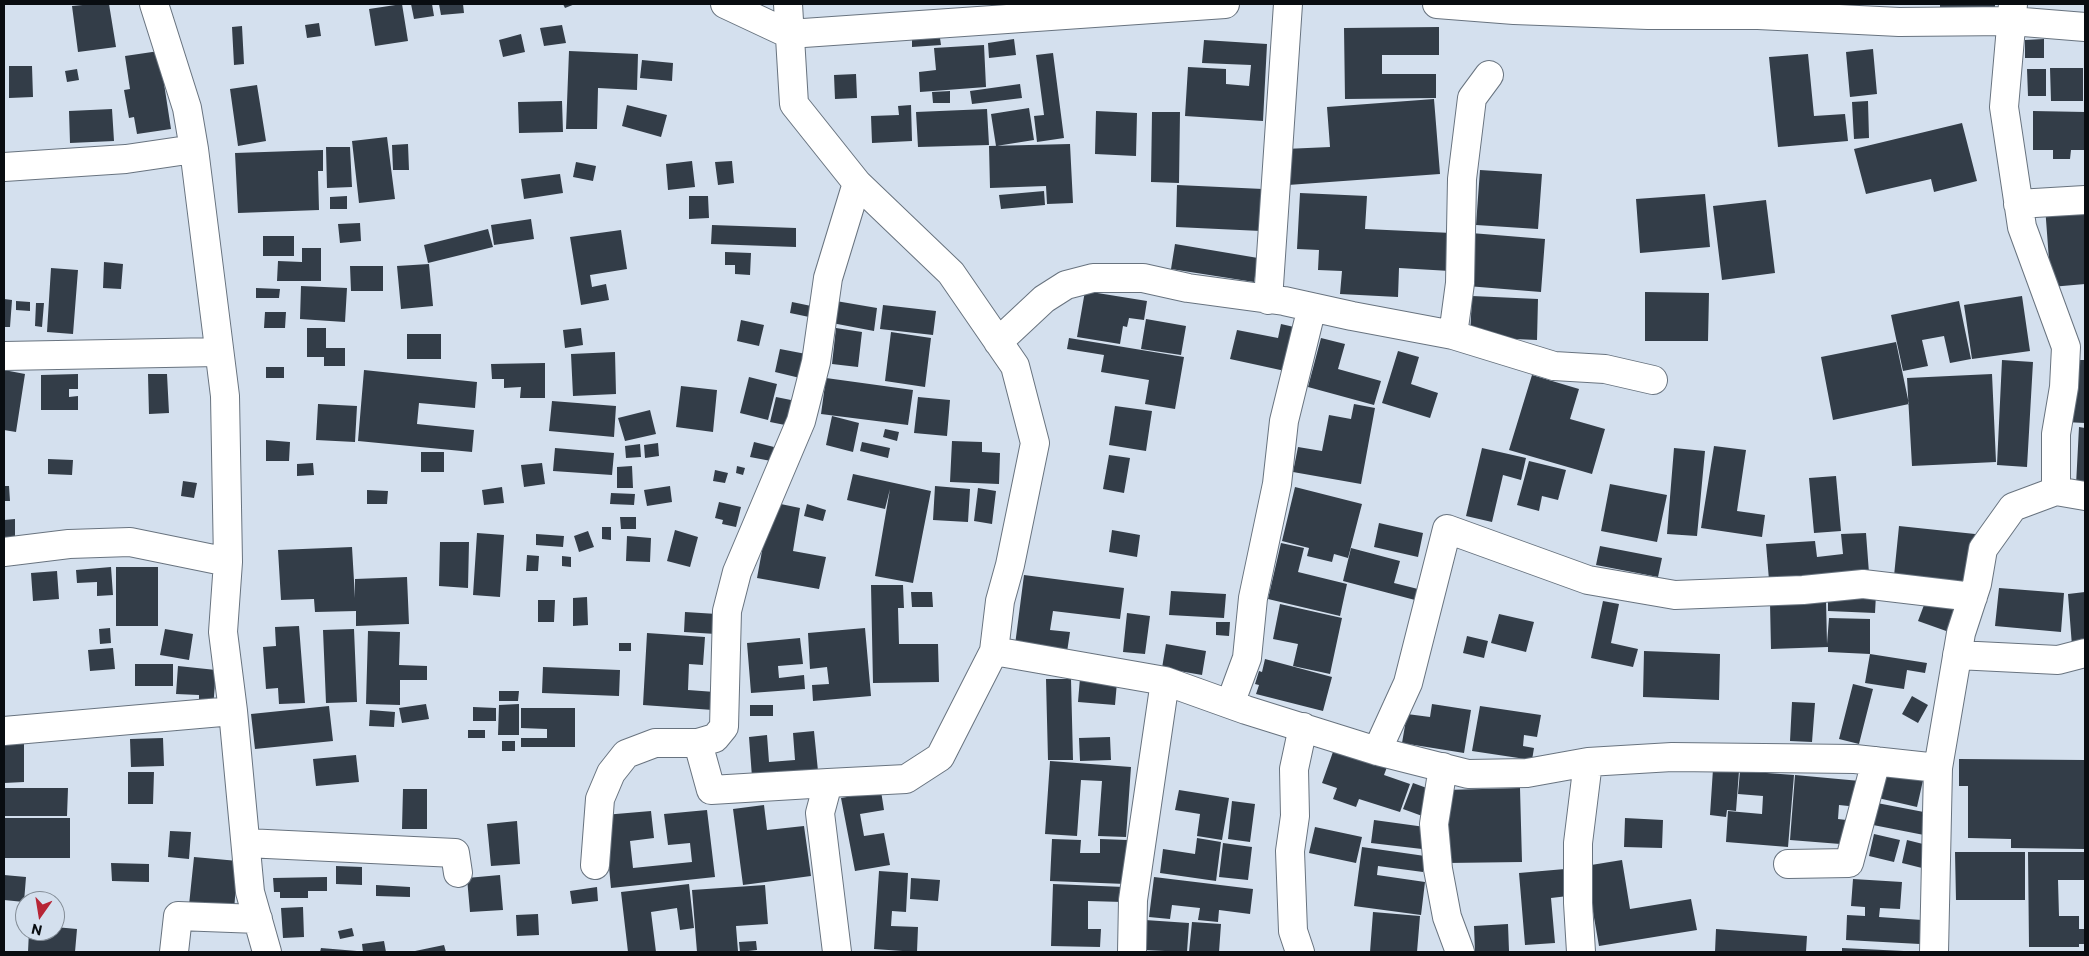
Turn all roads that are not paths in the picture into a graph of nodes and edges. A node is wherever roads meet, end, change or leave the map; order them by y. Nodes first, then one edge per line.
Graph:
1 (154, 4) edge
2 (725, 4) edge
3 (788, 4) edge
4 (1225, 4) edge
5 (1288, 4) edge
6 (1437, 4) edge
7 (1820, 11) edge
8 (2012, 13) edge
9 (2085, 27) edge
10 (789, 34) junction
11 (1489, 75) dead end
12 (194, 149) junction
13 (4, 167) edge
14 (857, 183) junction
15 (2085, 200) edge
16 (2018, 204) junction
17 (1268, 300) junction
18 (1312, 307) junction
19 (1453, 335) junction
20 (998, 342) junction
21 (218, 352) junction
22 (4, 356) edge
23 (2075, 357) edge
24 (1653, 380) dead end
25 (2056, 491) junction
26 (2085, 496) edge
27 (4, 552) edge
28 (228, 562) junction
29 (1973, 597) junction
30 (994, 651) junction
31 (2085, 653) edge
32 (1957, 654) junction
33 (1165, 680) junction
34 (1230, 704) junction
35 (233, 711) junction
36 (1303, 727) junction
37 (4, 731) edge
38 (698, 743) junction
39 (1377, 751) junction
40 (1876, 761) junction
41 (1588, 762) junction
42 (1443, 767) junction
43 (1938, 768) junction
44 (828, 783) junction
45 (246, 843) junction
46 (1788, 864) dead end
47 (595, 866) dead end
48 (458, 873) dead end
49 (258, 919) junction
50 (174, 952) edge
51 (267, 952) edge
52 (837, 952) edge
53 (1132, 952) edge
54 (1300, 952) edge
55 (1460, 952) edge
56 (1581, 952) edge
57 (1934, 952) edge

1 - 12 street
2 - 10 street
3 - 10 street
4 - 10 street
5 - 17 street
6 - 7 street
7 - 8 street
8 - 9 street
8 - 16 street
10 - 14 street
11 - 19 street
12 - 13 street
12 - 21 street
14 - 20 street
14 - 38 street
15 - 16 street
16 - 23 street
17 - 18 street
17 - 20 street
18 - 19 street
18 - 34 street
19 - 24 street
20 - 30 street
21 - 22 street
21 - 28 street
23 - 25 street
25 - 26 street
25 - 29 street
27 - 28 street
28 - 35 street
29 - 32 street
29 - 39 street
30 - 33 street
30 - 44 street
31 - 32 street
32 - 43 street
33 - 34 street
33 - 53 street
34 - 36 street
35 - 37 street
35 - 45 street
36 - 39 street
36 - 54 street
38 - 44 street
38 - 47 street
39 - 42 street
40 - 41 street
40 - 43 street
40 - 46 street
41 - 42 street
41 - 56 street
42 - 55 street
43 - 57 street
44 - 52 street
45 - 48 street
45 - 49 street
49 - 50 street
49 - 51 street

